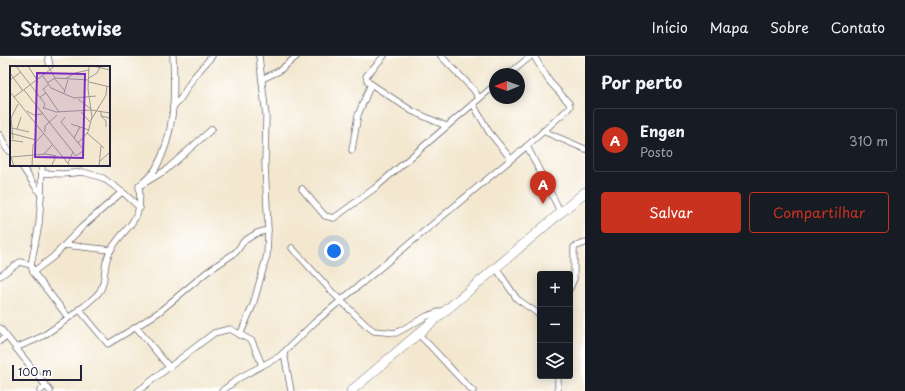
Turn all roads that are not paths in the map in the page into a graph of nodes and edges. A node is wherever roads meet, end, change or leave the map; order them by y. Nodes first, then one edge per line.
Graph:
1 (48, 56) edge
2 (173, 56) edge
3 (212, 56) edge
4 (259, 56) edge
5 (297, 56) edge
6 (384, 56) edge
7 (441, 56) edge
8 (531, 56) edge
9 (534, 56) edge
10 (50, 66) edge
11 (516, 68) edge
12 (262, 79) junction
13 (371, 84) junction
14 (489, 90) edge
15 (479, 98) junction
16 (473, 104) junction
17 (173, 107) junction
18 (446, 126) junction
19 (212, 129) dead end
20 (543, 131) junction
21 (0, 135) edge
22 (527, 146) junction
23 (0, 147) edge
24 (585, 149) edge
25 (9, 150) edge
26 (352, 150) dead end
27 (511, 159) junction
28 (22, 166) edge
29 (42, 166) edge
30 (42, 173) junction
31 (139, 186) junction
32 (302, 189) dead end
33 (122, 192) junction
34 (585, 192) edge
35 (41, 196) junction
36 (140, 208) junction
37 (561, 213) junction
38 (268, 230) junction
39 (585, 243) edge
40 (65, 245) junction
41 (292, 248) dead end
42 (111, 250) junction
43 (31, 265) junction
44 (496, 268) junction
45 (33, 272) junction
46 (0, 276) edge
47 (573, 281) edge
48 (343, 301) junction
49 (79, 309) junction
50 (447, 309) junction
51 (537, 313) edge
52 (68, 317) junction
53 (136, 327) junction
54 (0, 328) edge
55 (418, 334) junction
56 (240, 335) junction
57 (6, 336) junction
58 (0, 341) edge
59 (16, 348) junction
60 (284, 353) junction
61 (262, 365) junction
62 (169, 367) junction
63 (558, 379) edge
64 (48, 389) edge
65 (469, 390) edge
66 (40, 391) edge
67 (138, 391) edge
68 (222, 391) edge
69 (291, 391) edge
70 (350, 391) edge
71 (558, 391) edge

1 - 10 street
2 - 17 street
3 - 17 street
4 - 12 street
5 - 12 street
6 - 13 street
7 - 15 street
8 - 11 street
9 - 20 street
12 - 38 street
13 - 18 street
13 - 26 street
14 - 15 street
15 - 16 street
16 - 18 street
16 - 27 street
17 - 31 street
18 - 32 street
19 - 31 street
20 - 22 street
20 - 24 street
21 - 25 street
22 - 27 street
22 - 37 street
23 - 25 street
27 - 48 street
28 - 35 street
29 - 30 street
30 - 33 street
30 - 35 street
31 - 36 street
33 - 36 street
33 - 40 street
34 - 37 highway
35 - 43 street
36 - 42 street
37 - 44 highway
38 - 53 street
38 - 56 street
39 - 47 street
40 - 42 street
40 - 45 street
41 - 48 street
42 - 49 street
43 - 45 street
43 - 46 street
44 - 50 highway
44 - 51 street
45 - 52 street
48 - 50 street
48 - 60 street
49 - 52 street
49 - 53 street
50 - 55 highway
52 - 59 street
53 - 62 street
54 - 57 street
55 - 65 street
55 - 70 highway
56 - 61 street
56 - 62 street
57 - 58 street
57 - 59 street
59 - 64 street
60 - 61 street
60 - 69 street
61 - 68 street
62 - 67 street
63 - 71 street
64 - 66 street

